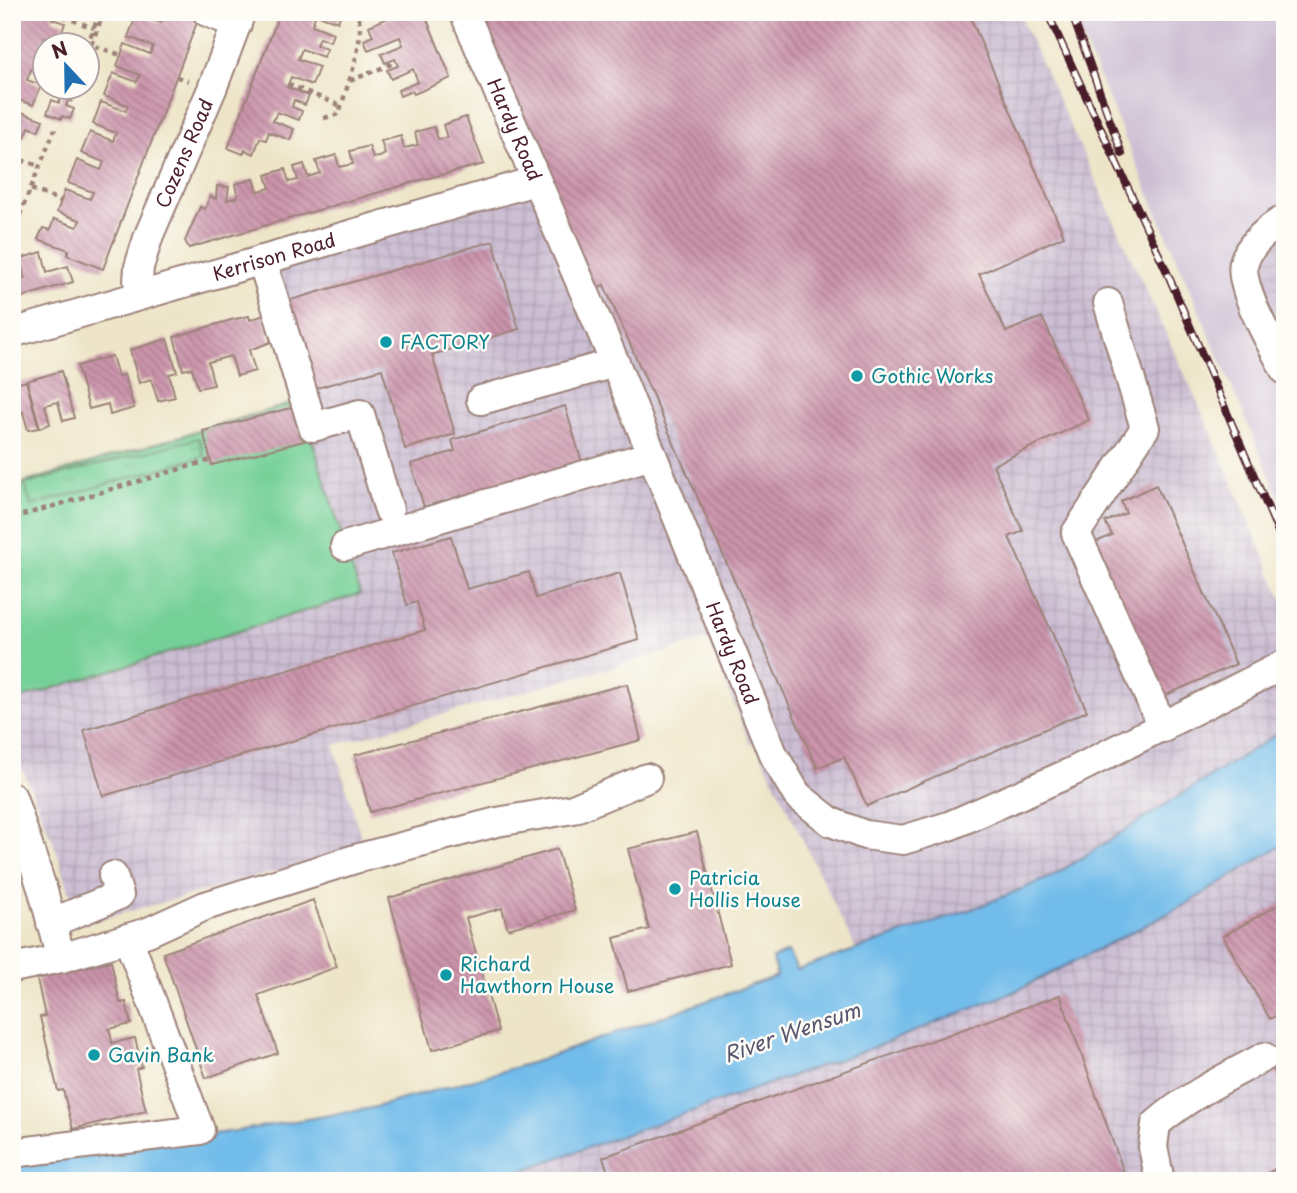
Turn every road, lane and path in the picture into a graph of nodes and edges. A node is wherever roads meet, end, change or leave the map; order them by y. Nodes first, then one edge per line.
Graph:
1 (102, 12) edge
2 (207, 12) edge
3 (357, 12) edge
4 (464, 12) edge
5 (54, 13) edge
6 (239, 18) edge
7 (94, 28) junction
8 (93, 32) edge
9 (94, 32) edge
10 (102, 49) edge
11 (121, 55) dead end
12 (396, 62) dead end
13 (349, 81) junction
14 (288, 84) dead end
15 (341, 106) junction
16 (324, 118) dead end
17 (55, 129) dead end
18 (12, 157) edge
19 (40, 166) junction
20 (536, 181) junction
21 (31, 189) junction
22 (61, 201) dead end
23 (1285, 219) edge
24 (12, 234) edge
25 (262, 260) junction
26 (142, 294) junction
27 (1108, 303) dead end
28 (12, 333) edge
29 (615, 363) junction
30 (1285, 370) edge
31 (481, 400) dead end
32 (652, 455) junction
33 (211, 460) dead end
34 (54, 499) dead end
35 (12, 504) edge
36 (56, 506) junction
37 (389, 510) dead end
38 (16, 517) junction
39 (12, 529) edge
40 (345, 546) dead end
41 (1285, 664) edge
42 (1163, 728) junction
43 (647, 778) dead end
44 (12, 797) edge
45 (113, 876) dead end
46 (51, 923) junction
47 (138, 935) junction
48 (61, 958) junction
49 (12, 968) edge
50 (1264, 1057) dead end
51 (12, 1153) edge
52 (1160, 1181) edge

1 - 7 path
1 - 9 path
2 - 6 street
3 - 13 path
4 - 20 street, Hardy Road
5 - 7 path
6 - 26 street, Cozens Road
7 - 8 path
10 - 11 path
12 - 13 path
13 - 15 path
14 - 15 path
15 - 16 path
17 - 19 path
18 - 19 path
19 - 21 path
20 - 25 street, Kerrison Road
20 - 29 street, Hardy Road
21 - 22 path
21 - 24 path
23 - 30 street
25 - 26 street, Kerrison Road
25 - 37 street
26 - 28 street, Kerrison Road
27 - 42 street
29 - 31 street
29 - 32 street, Hardy Road
32 - 40 street
32 - 42 street, Hardy Road
33 - 36 path
34 - 36 path
35 - 38 path
36 - 38 path
38 - 39 path
41 - 42 street, Hardy Road
43 - 47 street
44 - 46 street
45 - 46 street
46 - 48 street
47 - 48 street
47 - 51 street
48 - 49 street
50 - 52 street

